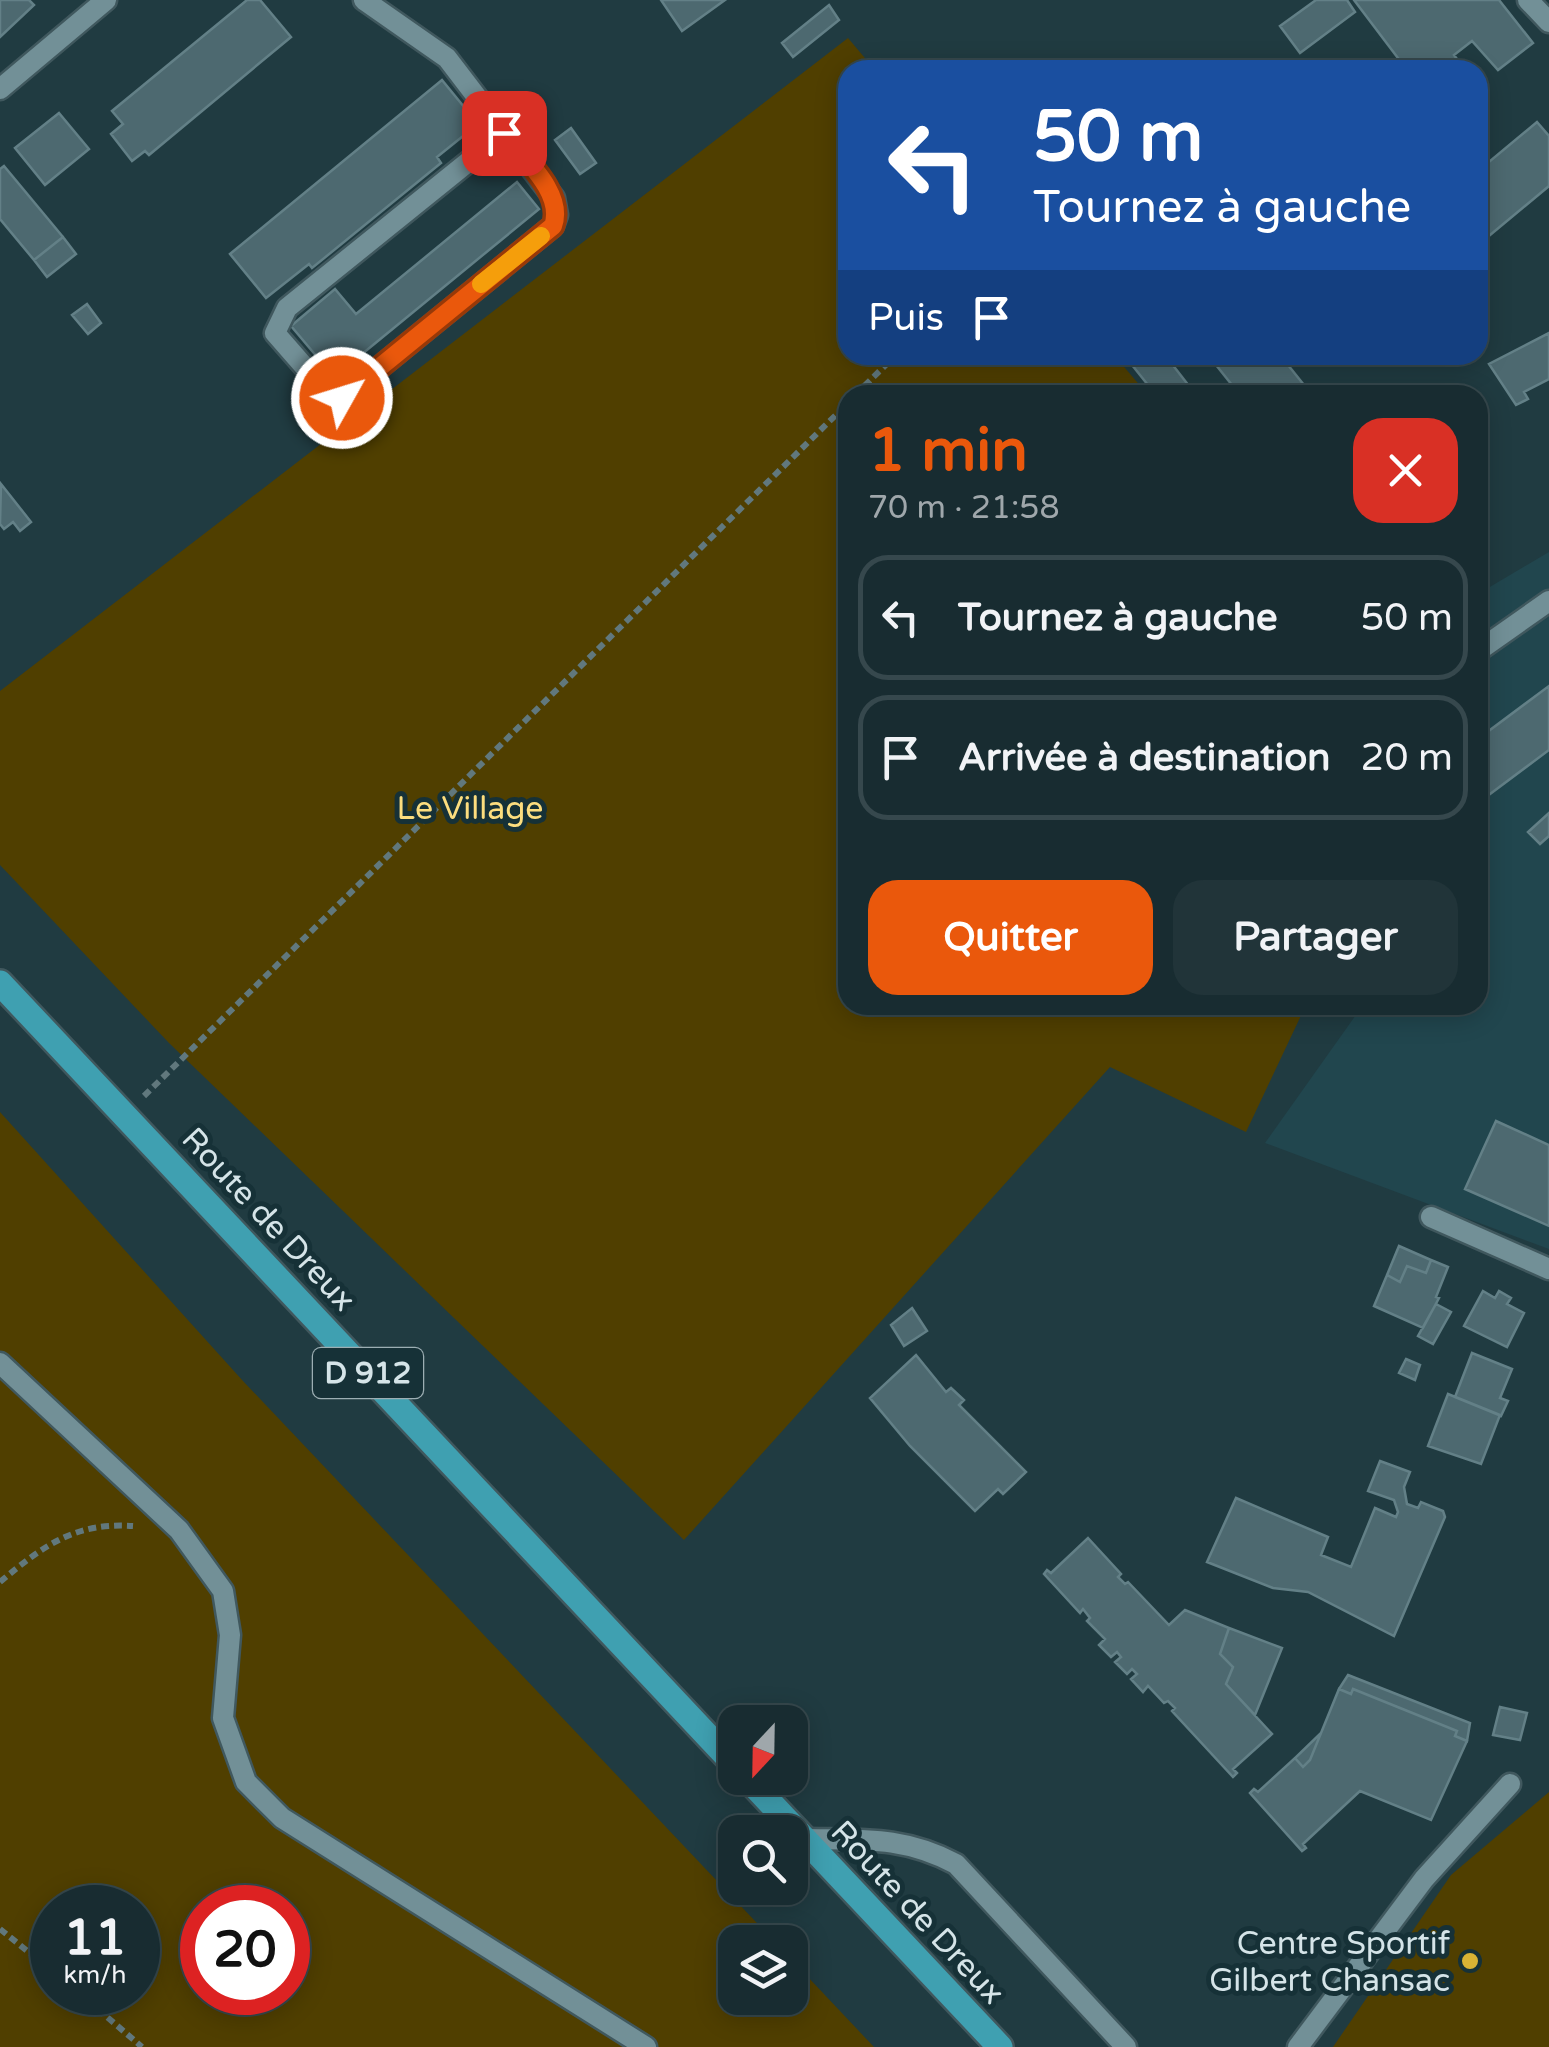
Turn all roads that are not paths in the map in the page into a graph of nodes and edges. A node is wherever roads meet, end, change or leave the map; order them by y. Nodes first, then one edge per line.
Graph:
1 (106, 0) edge
2 (364, 0) edge
3 (0, 89) edge
4 (504, 133) junction
5 (1549, 602) edge
6 (1488, 643) edge
7 (0, 982) edge
8 (1431, 1217) dead end
9 (1549, 1269) edge
10 (0, 1362) edge
11 (718, 1746) edge
12 (1510, 1784) dead end
13 (763, 1795) edge
14 (782, 1815) edge
15 (808, 1838) edge
16 (808, 1842) edge
17 (646, 2047) edge
18 (1000, 2047) edge
19 (1126, 2047) edge
20 (1298, 2047) edge

1 - 3 street
2 - 4 street
4 - 4 street
5 - 6 street
7 - 11 main road, Route de Dreux / D 912
8 - 9 street
10 - 17 street
12 - 20 street
13 - 14 main road, Route de Dreux
15 - 19 street
16 - 18 main road, Route de Dreux

